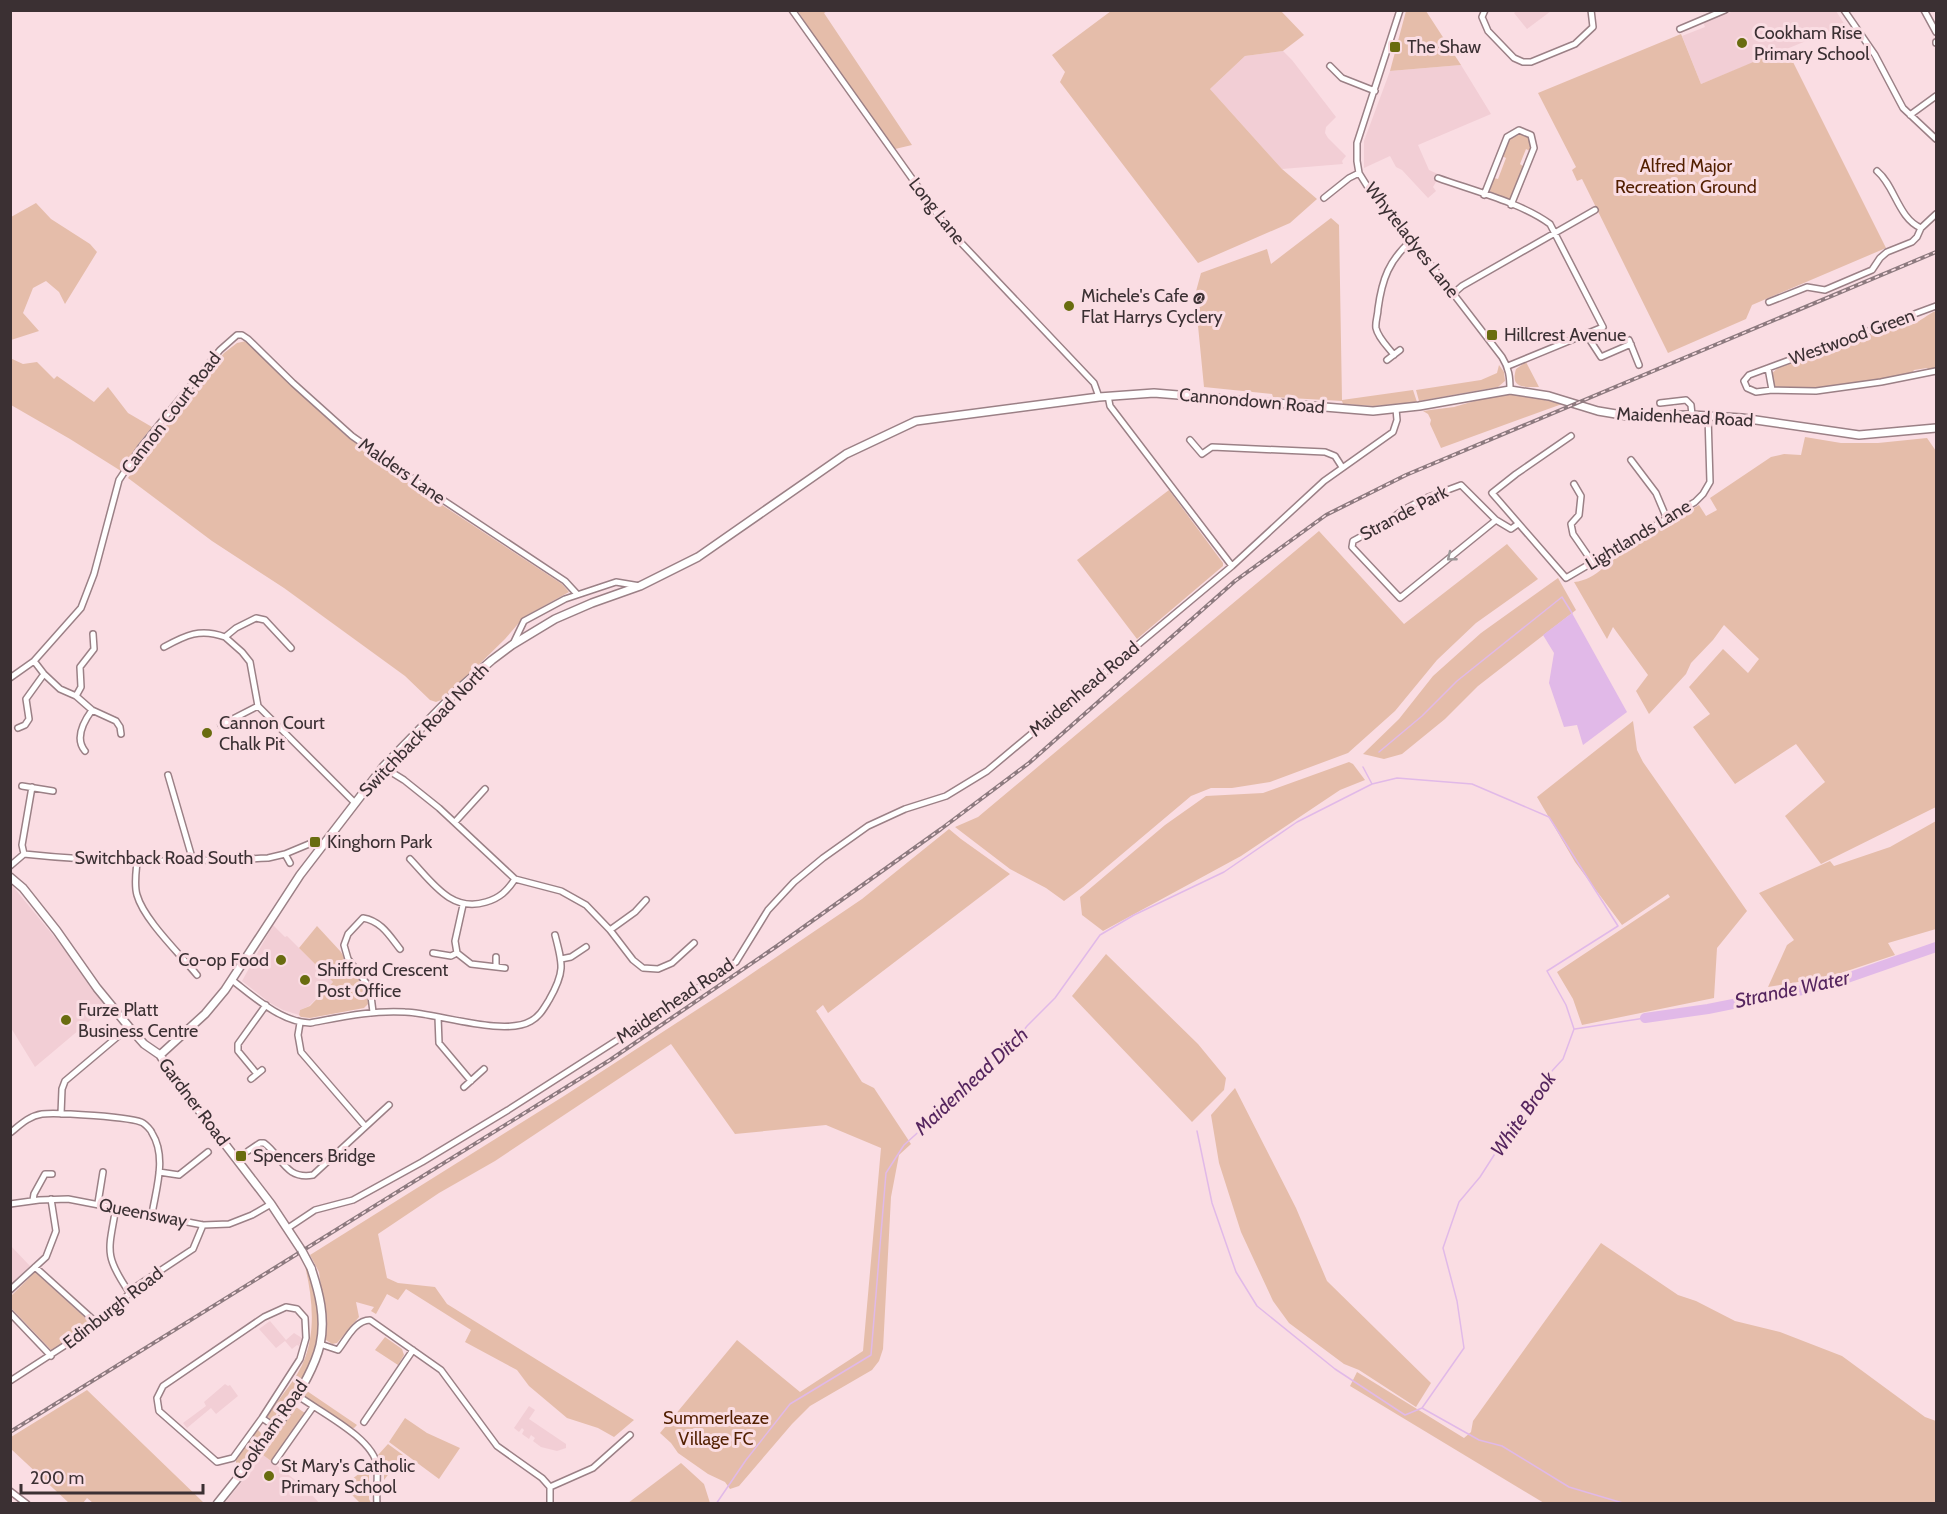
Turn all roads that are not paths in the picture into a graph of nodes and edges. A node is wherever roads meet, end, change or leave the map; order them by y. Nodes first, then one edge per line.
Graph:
1 (792, 10) edge
2 (1400, 10) edge
3 (1485, 10) edge
4 (1591, 10) edge
5 (1725, 10) edge
6 (1844, 10) edge
7 (1924, 10) edge
8 (1680, 29) dead end
9 (1936, 32) edge
10 (1330, 66) dead end
11 (1375, 90) junction
12 (1936, 96) edge
13 (1910, 115) junction
14 (1936, 139) edge
15 (1877, 171) dead end
16 (1359, 173) junction
17 (1438, 178) dead end
18 (1484, 195) junction
19 (1324, 198) dead end
20 (1512, 205) junction
21 (1595, 210) dead end
22 (1936, 214) edge
23 (1921, 228) junction
24 (1554, 232) junction
25 (1412, 240) junction
26 (1454, 293) junction
27 (1774, 302) dead end
28 (1936, 306) edge
29 (1586, 334) junction
30 (237, 335) joint
31 (1400, 350) dead end
32 (1394, 355) junction
33 (1388, 360) dead end
34 (1639, 365) dead end
35 (1508, 366) junction
36 (1768, 368) junction
37 (1936, 371) edge
38 (1510, 390) junction
39 (1772, 390) junction
40 (1108, 396) junction
41 (1099, 397) junction
42 (1665, 401) dead end
43 (1396, 409) junction
44 (1692, 416) junction
45 (1708, 416) junction
46 (1936, 428) edge
47 (1571, 436) dead end
48 (1190, 440) dead end
49 (1202, 454) junction
50 (1631, 460) dead end
51 (1207, 461) dead end
52 (1644, 465) dead end
53 (1342, 467) junction
54 (1638, 469) junction
55 (1574, 484) dead end
56 (1666, 519) junction
57 (1496, 520) junction
58 (1518, 524) junction
59 (1593, 563) junction
60 (1232, 566) junction
61 (640, 586) junction
62 (577, 594) junction
63 (93, 633) dead end
64 (225, 637) junction
65 (512, 645) junction
66 (164, 647) dead end
67 (291, 648) dead end
68 (34, 661) junction
69 (44, 674) junction
70 (10, 678) edge
71 (76, 696) junction
72 (258, 706) junction
73 (92, 710) junction
74 (221, 724) dead end
75 (18, 728) dead end
76 (121, 734) dead end
77 (85, 751) dead end
78 (383, 767) junction
79 (168, 775) dead end
80 (22, 786) dead end
81 (32, 787) junction
82 (485, 789) dead end
83 (53, 791) dead end
84 (355, 803) junction
85 (455, 822) junction
86 (309, 844) dead end
87 (24, 854) junction
88 (285, 854) junction
89 (410, 859) dead end
90 (194, 861) junction
91 (137, 862) junction
92 (290, 863) dead end
93 (415, 865) junction
94 (10, 866) edge
95 (410, 870) dead end
96 (10, 877) edge
97 (515, 879) junction
98 (646, 900) dead end
99 (463, 904) junction
100 (361, 911) dead end
101 (363, 918) junction
102 (610, 930) junction
103 (398, 933) dead end
104 (555, 935) dead end
105 (392, 939) junction
106 (694, 943) dead end
107 (586, 947) dead end
108 (400, 949) dead end
109 (433, 953) dead end
110 (457, 953) junction
111 (496, 957) dead end
112 (561, 959) junction
113 (495, 967) junction
114 (505, 968) dead end
115 (197, 975) dead end
116 (232, 980) junction
117 (266, 1005) junction
118 (373, 1012) junction
119 (438, 1017) junction
120 (300, 1023) junction
121 (129, 1027) junction
122 (160, 1055) junction
123 (484, 1070) dead end
124 (251, 1079) dead end
125 (471, 1081) junction
126 (465, 1087) dead end
127 (389, 1105) dead end
128 (61, 1114) junction
129 (365, 1126) junction
130 (10, 1133) edge
131 (272, 1138) dead end
132 (264, 1143) junction
133 (248, 1151) dead end
134 (208, 1152) dead end
135 (103, 1172) dead end
136 (159, 1172) junction
137 (52, 1174) dead end
138 (51, 1199) junction
139 (33, 1200) junction
140 (98, 1203) junction
141 (10, 1204) edge
142 (271, 1204) junction
143 (116, 1207) junction
144 (152, 1214) junction
145 (203, 1225) junction
146 (288, 1228) junction
147 (302, 1251) joint
148 (35, 1267) junction
149 (10, 1290) edge
150 (129, 1292) junction
151 (10, 1313) edge
152 (98, 1324) junction
153 (320, 1344) junction
154 (413, 1350) junction
155 (51, 1356) junction
156 (10, 1382) edge
157 (297, 1395) junction
158 (313, 1407) junction
159 (262, 1418) junction
160 (364, 1422) dead end
161 (275, 1426) junction
162 (630, 1435) dead end
163 (275, 1461) dead end
164 (550, 1487) junction
165 (10, 1491) edge
166 (27, 1503) edge
167 (217, 1503) edge
168 (377, 1503) edge
169 (550, 1503) edge

1 - 41 street, Long Lane
2 - 11 street, Whyteladyes Lane
3 - 4 street
5 - 8 street
6 - 13 street
7 - 9 street
10 - 11 street
11 - 16 street, Whyteladyes Lane
12 - 13 street
13 - 14 street
15 - 23 street
16 - 19 street
16 - 25 street, Whyteladyes Lane
17 - 18 street
18 - 20 street
18 - 20 street
20 - 24 street
21 - 24 street
22 - 23 street
23 - 27 street
24 - 26 street
24 - 29 street
25 - 26 street, Whyteladyes Lane
25 - 32 street
26 - 35 street, Whyteladyes Lane
28 - 36 street, Westwood Green
29 - 34 street
29 - 35 street
30 - 62 street, Malders Lane
30 - 68 street, Cannon Court Road
31 - 32 street
32 - 33 street
35 - 38 street
36 - 39 street, Westwood Green
36 - 39 street, Westwood Green
37 - 39 street, Westwood Green
38 - 43 main road, Maidenhead Road
38 - 44 main road, Maidenhead Road
40 - 41 main road, Switchback Road North
40 - 43 main road, Cannondown Road
40 - 60 street
41 - 61 main road, Switchback Road North
42 - 44 street
43 - 53 street, Maidenhead Road
44 - 45 main road, Maidenhead Road
45 - 46 main road, Maidenhead Road
45 - 56 street, Lightlands Lane
47 - 58 street
48 - 49 street
49 - 51 street
49 - 53 street
50 - 54 street
52 - 54 street
53 - 60 street, Maidenhead Road
54 - 56 street
55 - 59 street
56 - 59 street, Lightlands Lane
57 -> 57 street, Strande Park
57 - 58 street
58 - 59 street, Lightlands Lane
60 - 146 street, Maidenhead Road
61 - 62 street
61 - 65 main road, Switchback Road North
62 - 65 street
63 - 71 street
64 - 66 street
64 - 67 street
64 - 72 street
65 - 78 main road, Switchback Road North
68 - 69 street
68 - 70 street, Cannon Court Road
69 - 71 street
69 - 75 street
71 - 73 street
72 - 74 street
72 - 84 street
73 - 76 street
73 - 77 street
78 - 84 main road, Switchback Road North
78 - 85 street
79 - 90 street
80 - 81 street
81 - 83 street
81 - 87 street
82 - 85 street
84 - 116 main road, Switchback Road North
85 - 97 street
86 - 88 street, Switchback Road South
87 - 91 street, Switchback Road South
87 - 94 street
88 - 90 street, Switchback Road South
88 - 92 street
89 - 93 street
90 - 91 street, Switchback Road South
91 - 115 street
93 - 95 street
93 - 99 street
96 - 121 main road, Gardner Road
97 - 99 street
97 - 102 street
98 - 102 street
99 - 110 street
100 - 101 street
101 - 105 street
101 - 118 street
102 - 106 street
103 - 105 street
104 - 112 street
105 - 108 street
107 - 112 street
109 - 110 street
110 - 113 street
111 - 113 street
112 - 119 street
113 - 114 street
116 - 117 street
116 - 122 main road, Switchback Road North
117 - 120 street
117 - 124 street
118 - 119 street
118 - 120 street
119 - 125 street
120 - 129 street
121 - 122 main road, Gardner Road
121 - 128 street
122 - 142 main road, Gardner Road
123 - 125 street
125 - 126 street
127 - 129 street
128 - 130 street
128 - 136 street
129 - 132 street
131 - 132 street
132 - 133 street
134 - 136 street
135 - 140 street
136 - 144 street
137 - 139 street
138 - 139 street, Queensway
138 - 140 street, Queensway
138 - 148 street
139 - 141 street, Queensway
140 - 143 street, Queensway
142 - 145 street, Queensway
142 - 146 main road, Gardner Road
143 - 144 street, Queensway
143 - 150 street
144 - 145 street, Queensway
145 - 150 street, Edinburgh Road
146 - 147 main road, Gardner Road
147 - 153 main road, Cookham Road, bridge
148 - 149 street
148 - 152 street
150 - 152 street, Edinburgh Road
151 - 155 street
152 - 155 street, Edinburgh Road
153 - 154 street
153 - 157 main road, Cookham Road
154 - 160 street
154 - 164 street
155 - 156 street, Edinburgh Road
157 - 158 street
157 - 161 main road, Cookham Road
158 - 163 street
158 - 168 street
159 - 159 street
159 - 161 street
161 - 167 main road, Cookham Road
162 - 164 street
164 - 169 street
165 - 166 street

